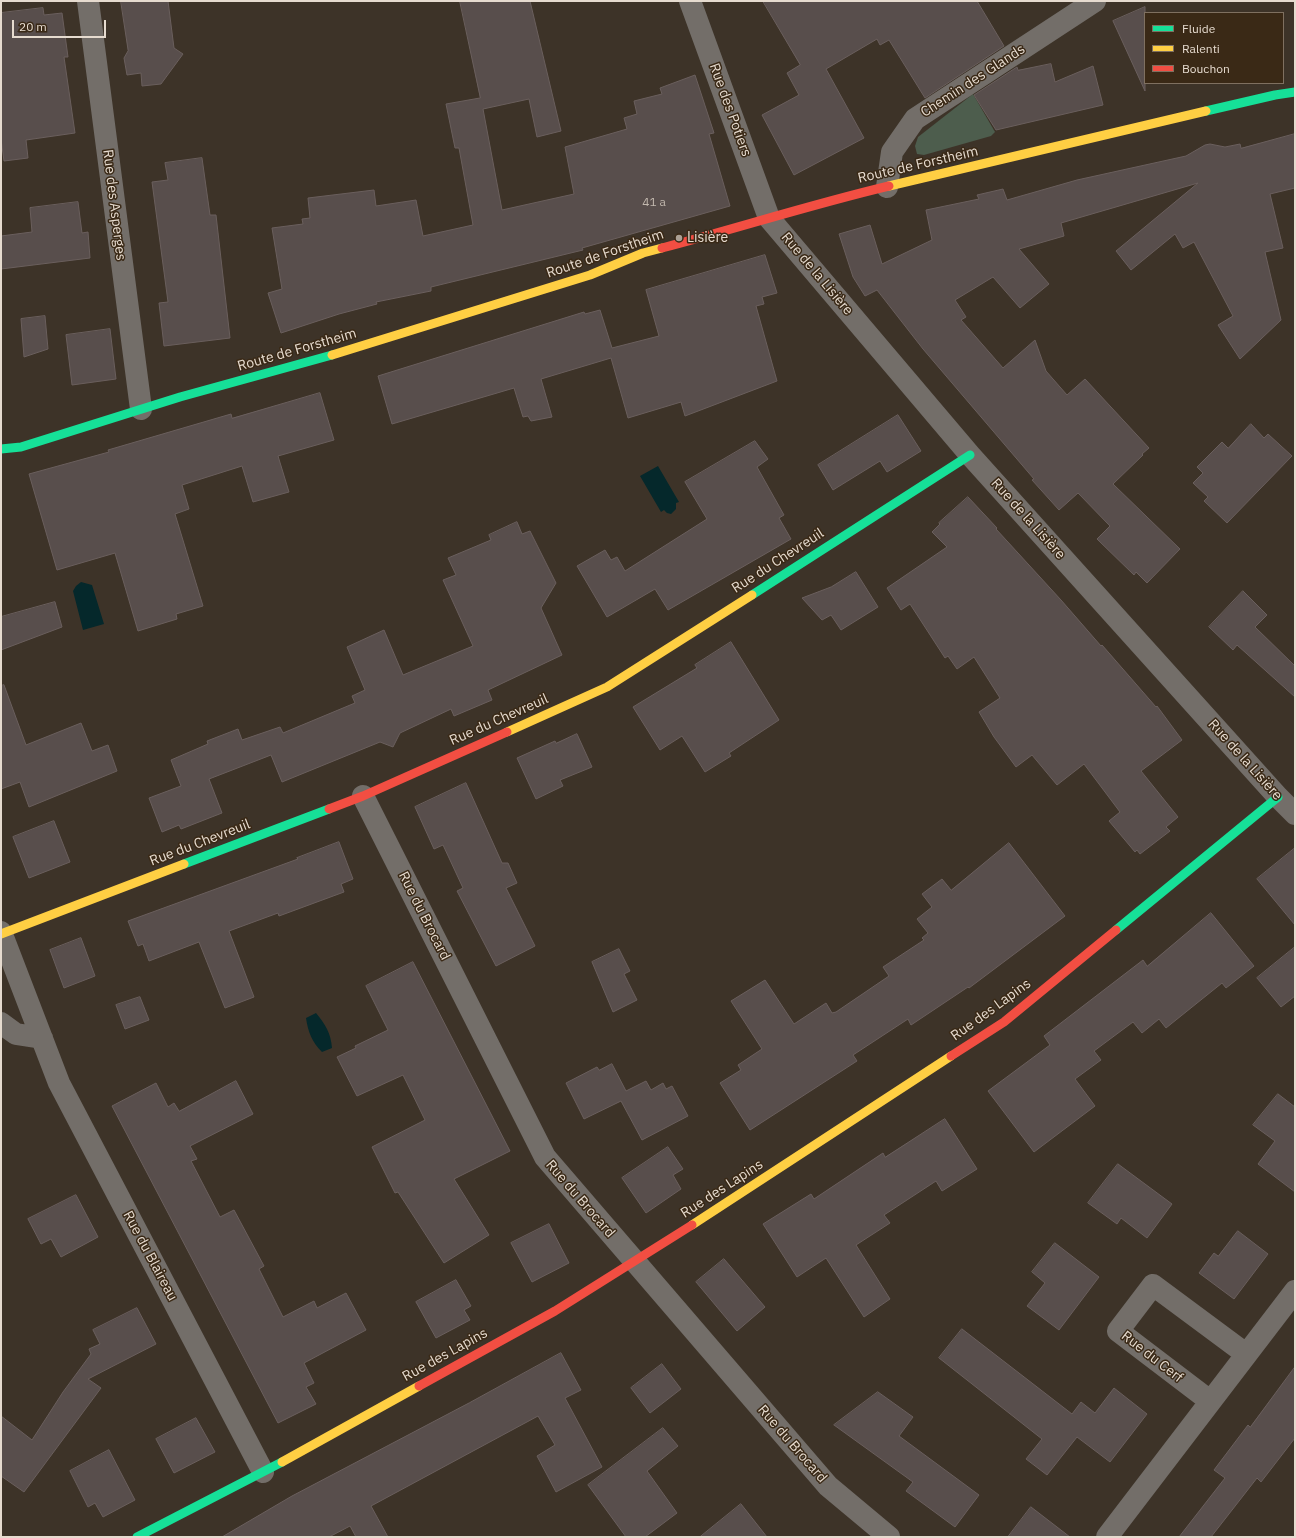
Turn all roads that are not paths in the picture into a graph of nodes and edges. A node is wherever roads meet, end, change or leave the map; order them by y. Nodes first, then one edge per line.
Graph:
1 (88, 1) edge
2 (690, 1) edge
3 (1095, 1) edge
4 (1295, 92) edge
5 (887, 187) junction
6 (769, 218) junction
7 (141, 409) junction
8 (1, 449) edge
9 (970, 455) junction
10 (363, 796) junction
11 (1278, 797) junction
12 (1295, 814) edge
13 (1, 933) edge
14 (1, 1023) edge
15 (42, 1038) junction
16 (635, 1262) junction
17 (1295, 1291) edge
18 (1246, 1354) junction
19 (1210, 1401) junction
20 (263, 1472) junction
21 (137, 1537) edge
22 (889, 1537) edge
23 (1107, 1537) edge

1 - 7 street, Rue des Asperges
2 - 6 street, Rue des Potiers
3 - 5 street, Chemin des Glands
4 - 5 street, Route de Forstheim
5 - 6 street, Route de Forstheim
6 - 7 street, Route de Forstheim
6 - 9 street, Rue de la Lisière
7 - 8 street, Route de Forstheim
9 - 10 street, Rue du Chevreuil
9 - 11 street, Rue de la Lisière
10 - 13 street, Rue du Chevreuil
10 - 16 street, Rue du Brocard
11 - 12 street, Rue de la Lisière
11 - 16 street, Rue des Lapins
13 - 15 street, Rue du Blaireau
14 - 15 street
15 - 20 street, Rue du Blaireau
16 - 20 street, Rue des Lapins
16 - 22 street, Rue du Brocard
17 - 18 street
18 - 19 street
18 - 19 street, Rue du Cerf
19 - 23 street
20 - 21 street, Rue des Lapins

